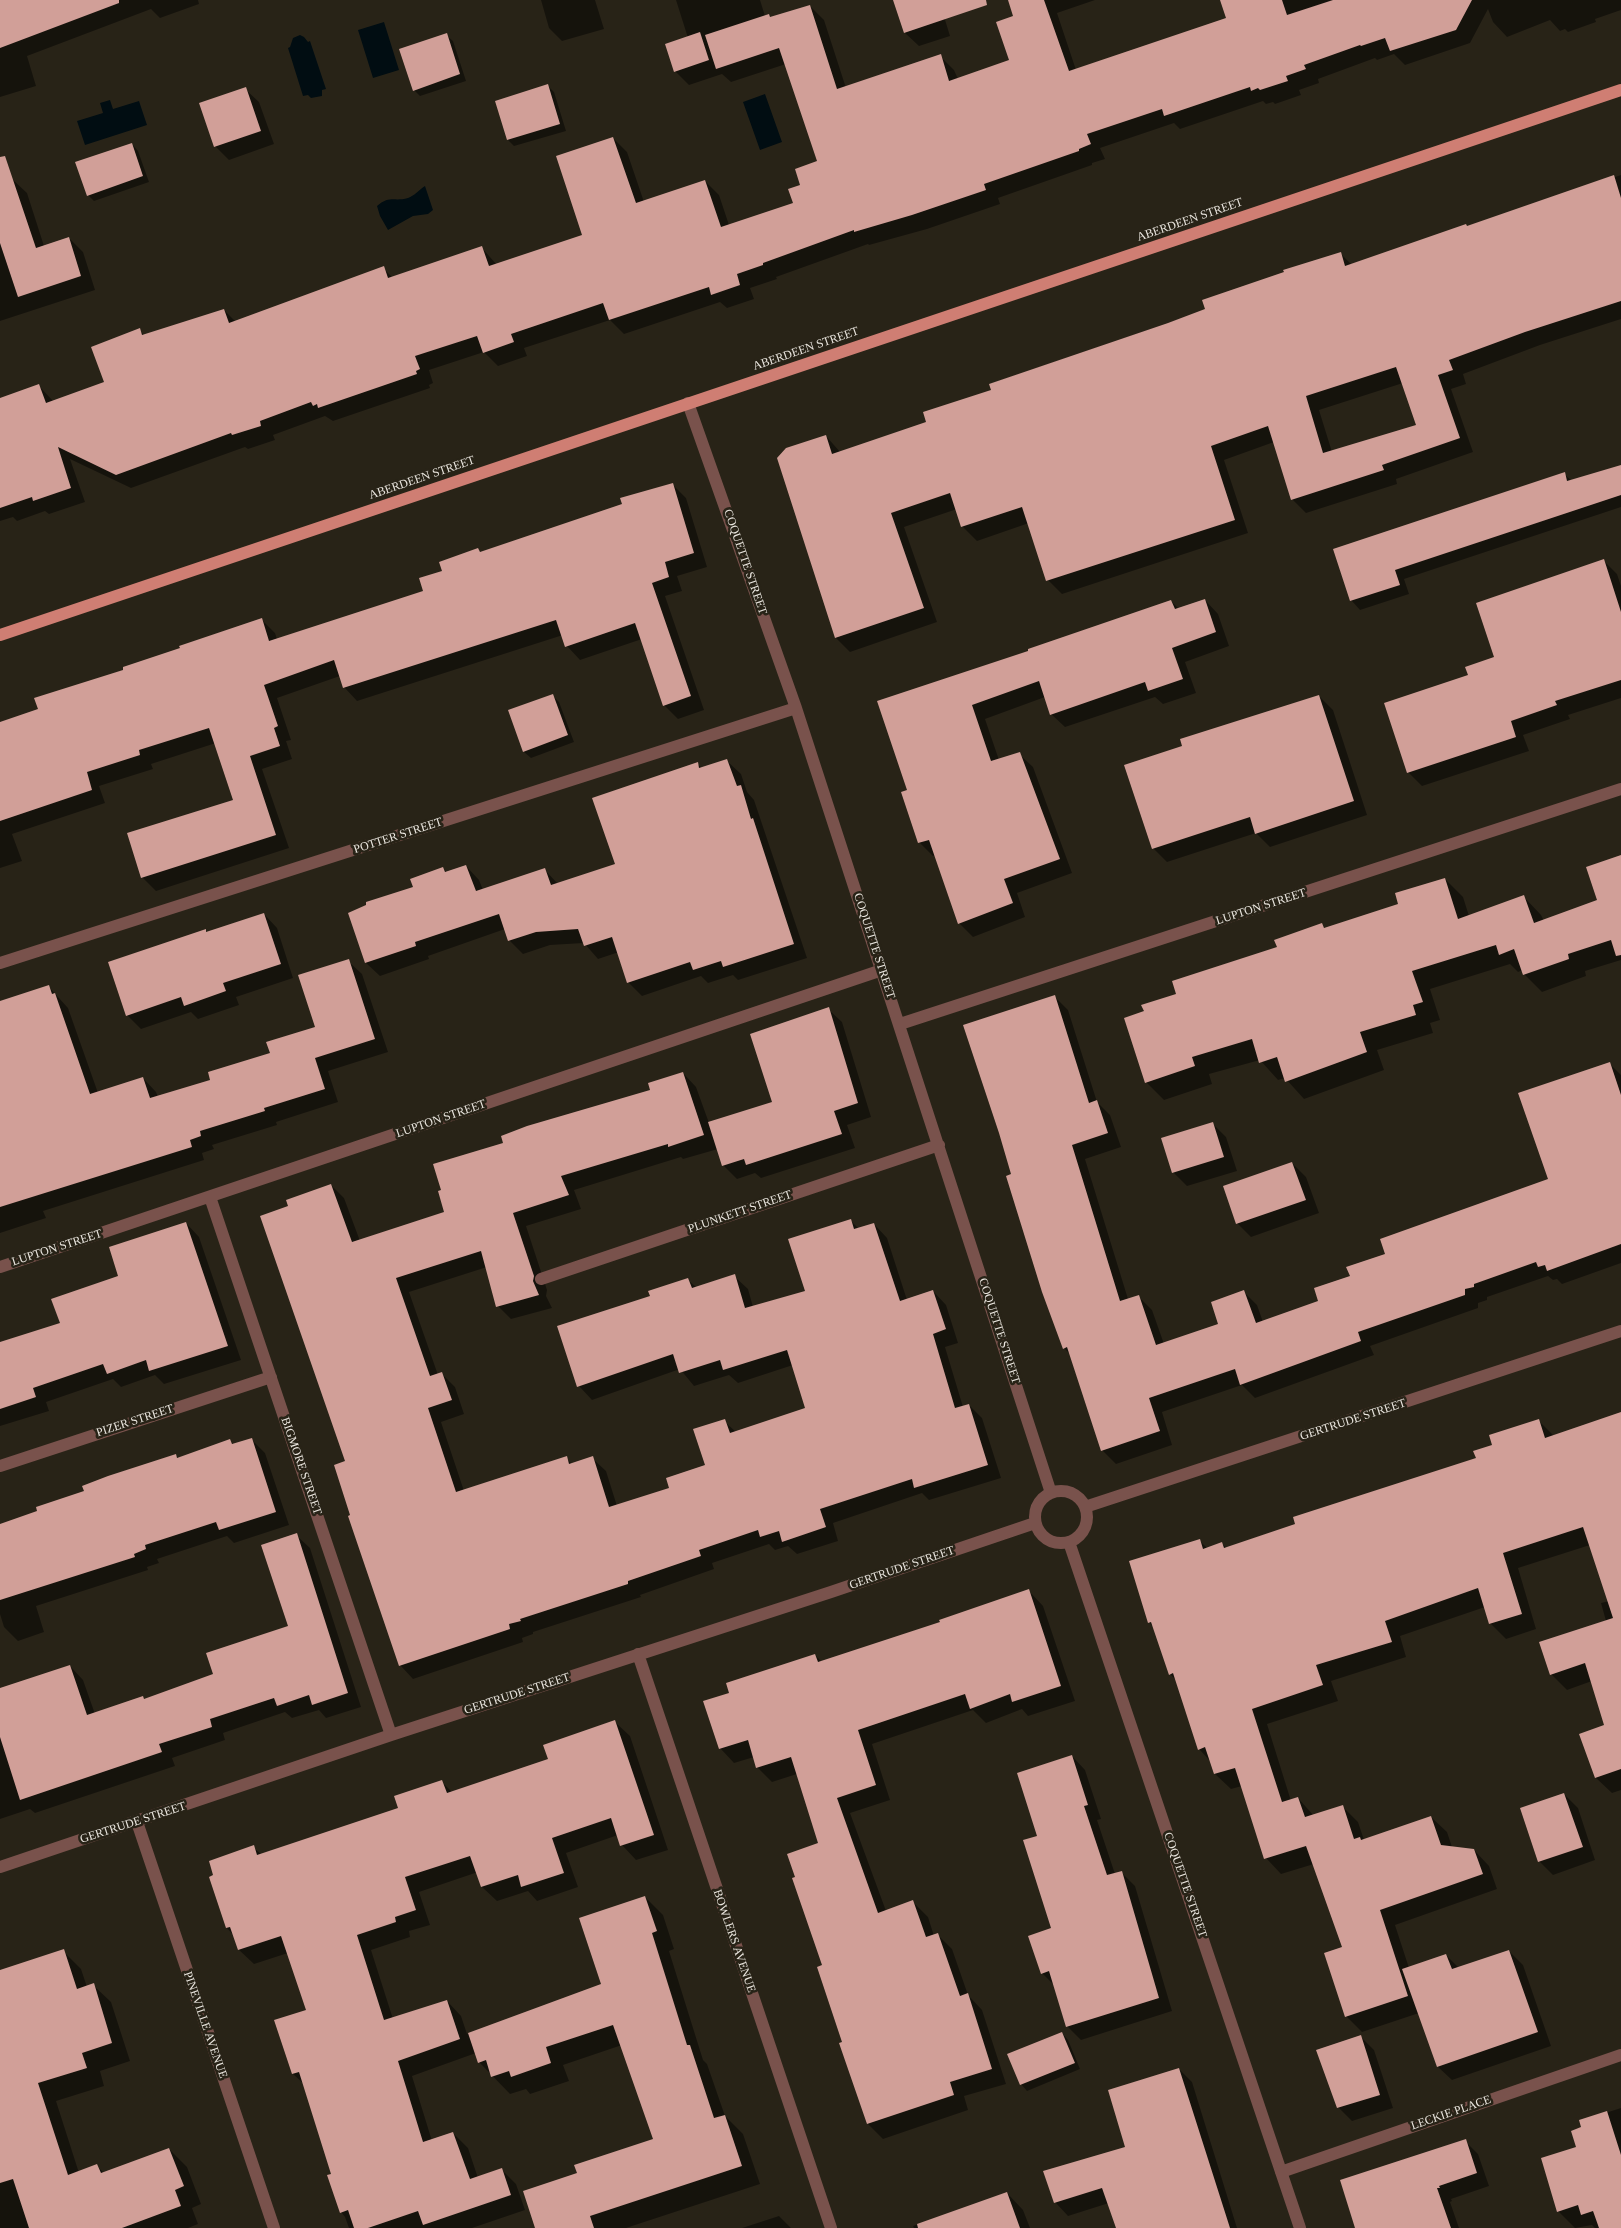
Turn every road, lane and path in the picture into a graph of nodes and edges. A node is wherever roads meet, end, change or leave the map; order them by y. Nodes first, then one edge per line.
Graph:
1 (1621, 90) edge
2 (688, 403) junction
3 (0, 635) edge
4 (796, 708) junction
5 (1621, 789) edge
6 (0, 964) edge
7 (882, 970) junction
8 (900, 1024) junction
9 (939, 1145) junction
10 (210, 1197) junction
11 (0, 1267) edge
12 (542, 1279) dead end
13 (1621, 1331) edge
14 (271, 1377) junction
15 (0, 1466) edge
16 (1051, 1493) junction
17 (1085, 1507) junction
18 (1035, 1523) junction
19 (1069, 1542) junction
20 (638, 1654) junction
21 (391, 1735) junction
22 (137, 1822) junction
23 (0, 1867) edge
24 (1621, 2055) edge
25 (1282, 2172) junction
26 (274, 2228) edge
27 (831, 2228) edge
28 (1300, 2228) edge

1 - 2 main road, ABERDEEN STREET
2 - 3 main road, ABERDEEN STREET
2 - 4 street, COQUETTE STREET
4 - 6 street, POTTER STREET
4 - 7 street, COQUETTE STREET
5 - 8 street, LUPTON STREET
7 - 8 street, COQUETTE STREET
7 - 10 street, LUPTON STREET
8 - 9 street, COQUETTE STREET
9 - 12 street, PLUNKETT STREET
9 - 16 street, COQUETTE STREET
10 - 11 street, LUPTON STREET
10 - 14 street, BIGMORE STREET
13 - 17 street, GERTRUDE STREET
14 - 15 street, PIZER STREET
14 - 21 street, BIGMORE STREET
16 - 17 street
16 - 18 street
17 - 19 street
18 - 19 street
18 - 20 street, GERTRUDE STREET
19 - 25 street, COQUETTE STREET
20 - 21 street, GERTRUDE STREET
20 - 27 street, BOWLERS AVENUE
21 - 22 street, GERTRUDE STREET
22 - 23 street, GERTRUDE STREET
22 - 26 street, PINEVILLE AVENUE
24 - 25 street, LECKIE PLACE
25 - 28 street, COQUETTE STREET

